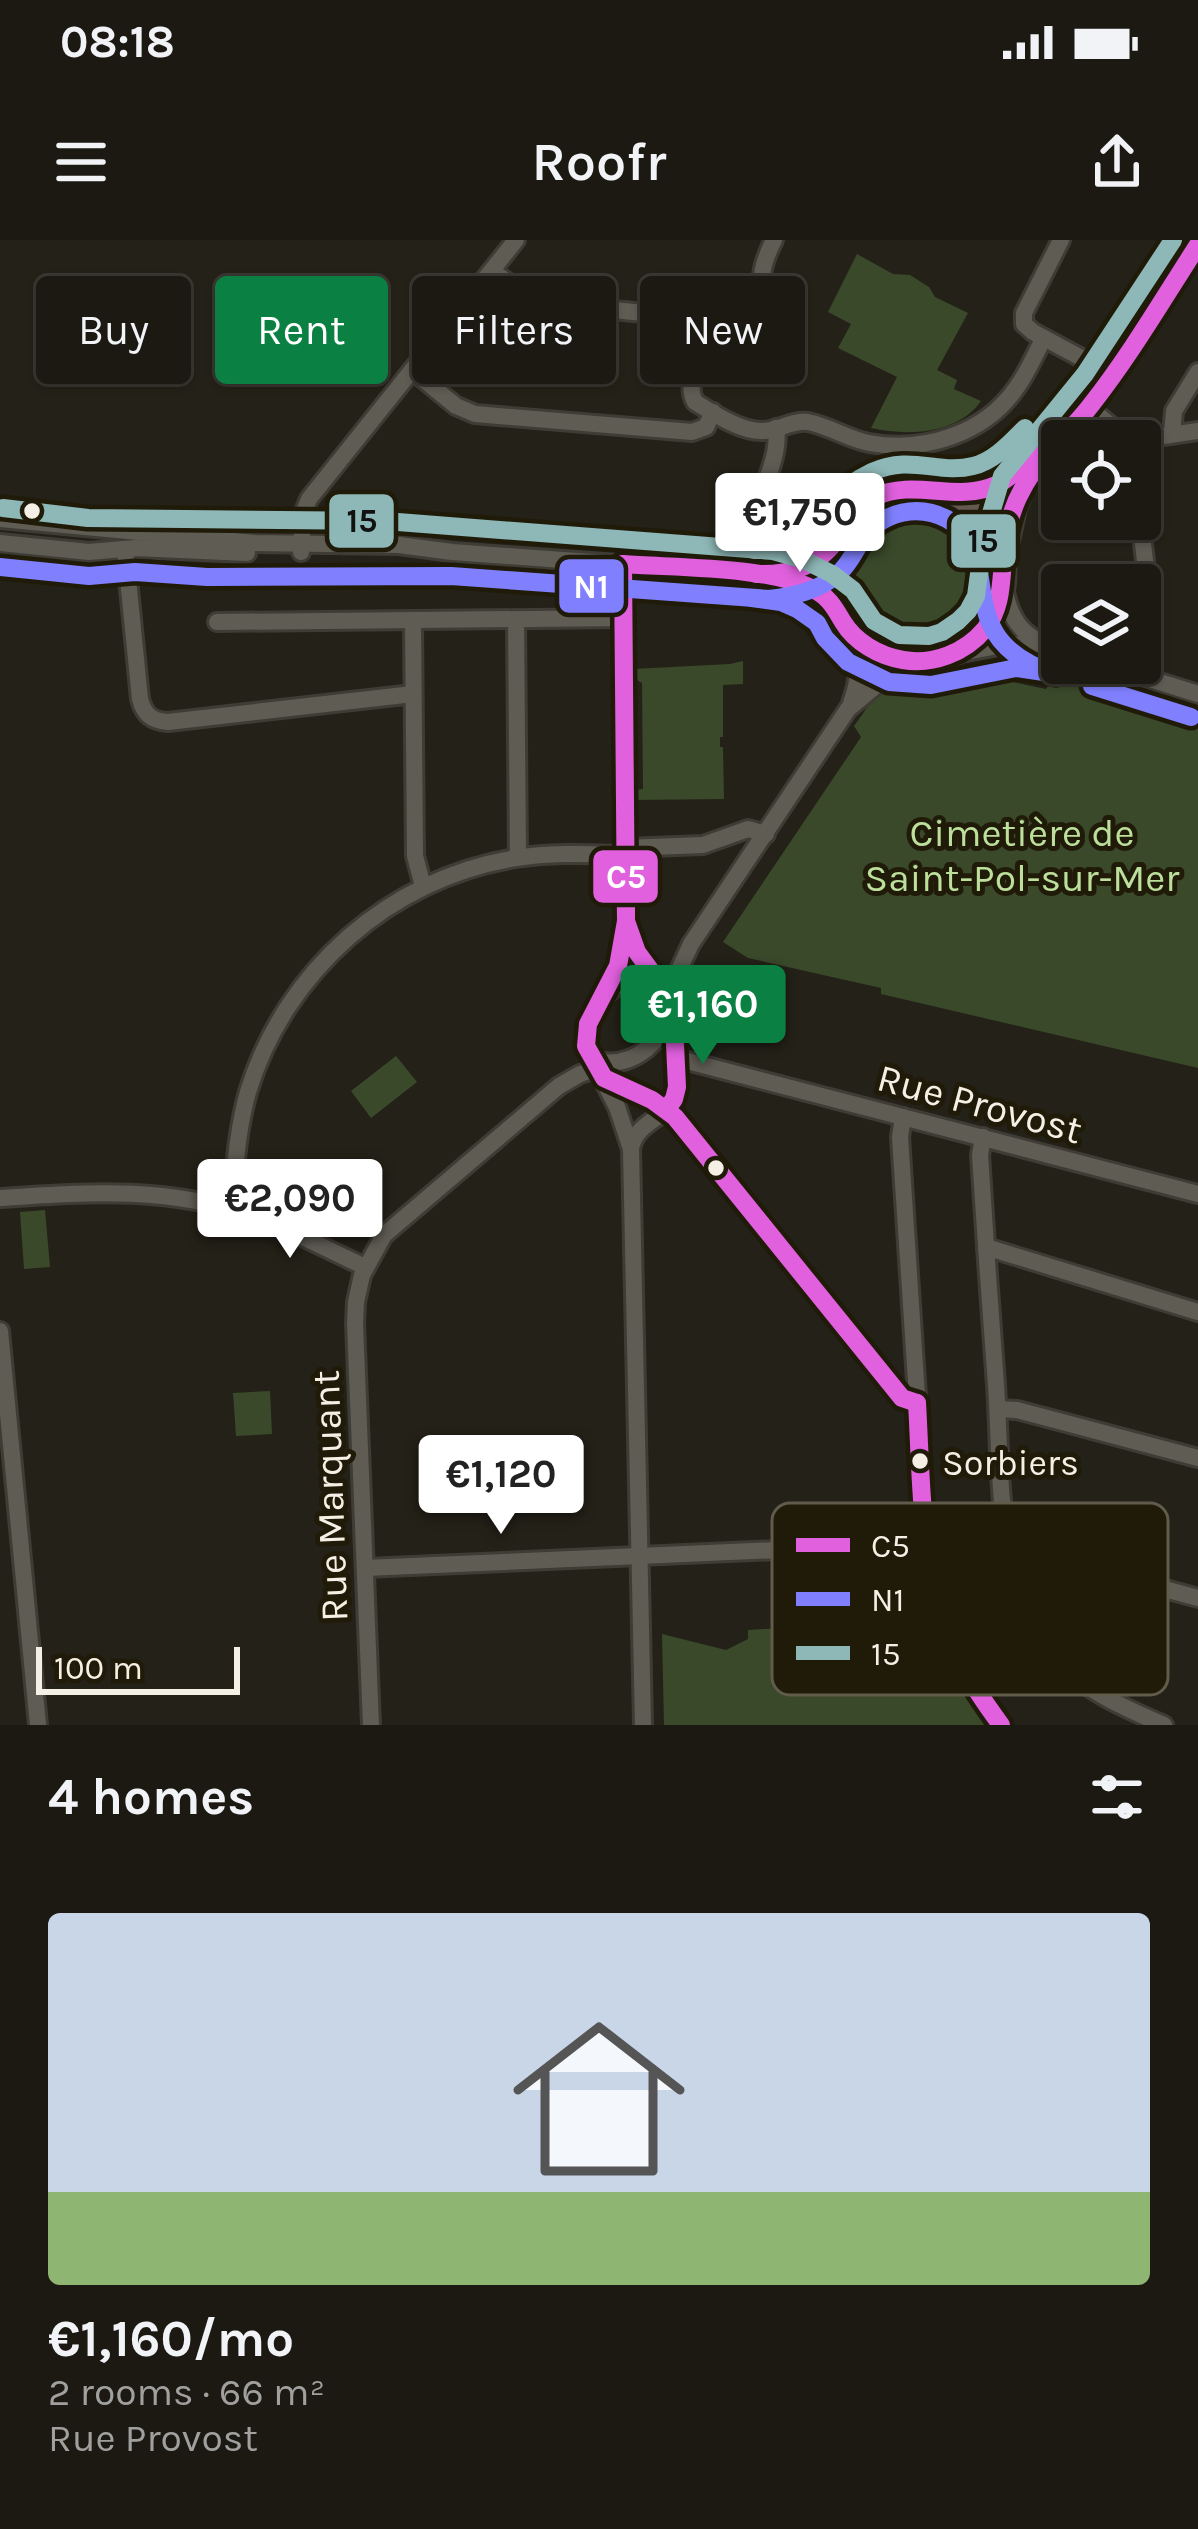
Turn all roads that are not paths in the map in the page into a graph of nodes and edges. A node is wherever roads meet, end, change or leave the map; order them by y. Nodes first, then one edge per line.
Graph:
1 (516, 240) edge
2 (774, 240) edge
3 (1061, 240) edge
4 (1184, 240) edge
5 (1198, 246) edge
6 (491, 271) junction
7 (487, 276) edge
8 (763, 276) edge
9 (640, 313) edge
10 (1044, 338) junction
11 (412, 370) edge
12 (1108, 372) junction
13 (1198, 372) edge
14 (429, 384) edge
15 (691, 384) edge
16 (1084, 404) junction
17 (713, 412) junction
18 (1103, 420) edge
19 (776, 428) junction
20 (1198, 431) edge
21 (1172, 434) junction
22 (1161, 436) edge
23 (944, 491) junction
24 (0, 519) edge
25 (0, 543) edge
26 (834, 543) junction
27 (125, 549) junction
28 (301, 549) junction
29 (622, 564) junction
30 (731, 572) junction
31 (1003, 572) junction
32 (770, 575) junction
33 (835, 606) junction
34 (623, 618) junction
35 (516, 619) junction
36 (412, 620) junction
37 (217, 622) dead end
38 (853, 634) junction
39 (1041, 642) edge
40 (1041, 647) edge
41 (941, 658) junction
42 (1161, 682) edge
43 (413, 694) junction
44 (1198, 694) edge
45 (848, 709) junction
46 (766, 834) junction
47 (625, 851) junction
48 (518, 857) junction
49 (423, 886) junction
50 (626, 921) junction
51 (684, 950) junction
52 (637, 952) junction
53 (653, 978) junction
54 (605, 996) junction
55 (673, 1002) junction
56 (676, 1058) junction
57 (599, 1060) junction
58 (568, 1079) junction
59 (667, 1109) junction
60 (903, 1117) junction
61 (982, 1137) junction
62 (631, 1149) junction
63 (1198, 1193) edge
64 (0, 1198) edge
65 (231, 1210) junction
66 (986, 1247) junction
67 (365, 1267) junction
68 (1198, 1312) edge
69 (0, 1331) edge
70 (917, 1403) junction
71 (998, 1409) junction
72 (1198, 1457) edge
73 (923, 1503) edge
74 (1005, 1503) edge
75 (772, 1552) edge
76 (639, 1558) junction
77 (364, 1568) junction
78 (1168, 1589) edge
79 (1198, 1598) edge
80 (979, 1695) edge
81 (1101, 1695) edge
82 (38, 1725) edge
83 (371, 1725) edge
84 (643, 1725) edge
85 (1000, 1725) edge
86 (1164, 1725) edge

1 - 6 street
2 - 8 street
3 - 10 street
4 - 5 street
4 - 12 main road
5 - 12 main road
6 - 7 street
6 - 9 street
10 - 12 street
10 - 19 street
11 - 28 street
12 - 16 main road
13 - 21 street
14 - 17 street
15 - 17 street
16 - 18 street
16 - 23 main road
16 - 31 main road
17 - 19 street
19 - 30 street
20 - 21 street
21 - 22 street
23 - 26 main road
23 - 31 main road
24 - 28 street
25 - 27 street
26 - 32 street
26 - 33 main road
27 - 28 street
27 - 43 street
28 - 29 street
29 - 30 street
29 - 34 street
30 - 32 street
31 - 39 street
31 - 41 main road
32 - 33 street
33 - 38 main road
34 - 35 street
34 - 47 street
35 - 36 street
35 - 48 street
36 - 37 street
36 - 43 street
38 - 41 main road
38 - 45 street
40 - 41 street
41 - 45 street
42 - 44 street
43 - 49 street
45 - 46 street
46 - 47 street
46 - 51 street
47 - 48 street
47 - 50 street
48 - 49 street
49 - 65 street
50 - 52 street
50 - 54 street
51 - 52 street
51 - 53 street
51 - 55 street
52 - 53 street
53 - 54 street
53 - 55 street
54 - 57 street
55 - 56 street
55 - 57 street
56 - 59 street
56 - 60 street, Rue Provost
57 - 58 street
57 - 58 street
57 - 59 street
57 - 62 street
58 - 67 street
59 - 62 street
59 - 70 street
60 - 61 street, Rue Provost
60 - 70 street
61 - 63 street, Rue Provost
61 - 66 street
62 - 76 street
64 - 65 street
65 - 67 street
66 - 68 street
66 - 71 street
67 - 77 street, Rue Marquant
69 - 82 street
70 - 73 street
71 - 72 street
71 - 74 street
75 - 76 street
76 - 77 street
76 - 84 street
77 - 83 street, Rue Marquant
78 - 79 street
80 - 85 street
81 - 86 street

